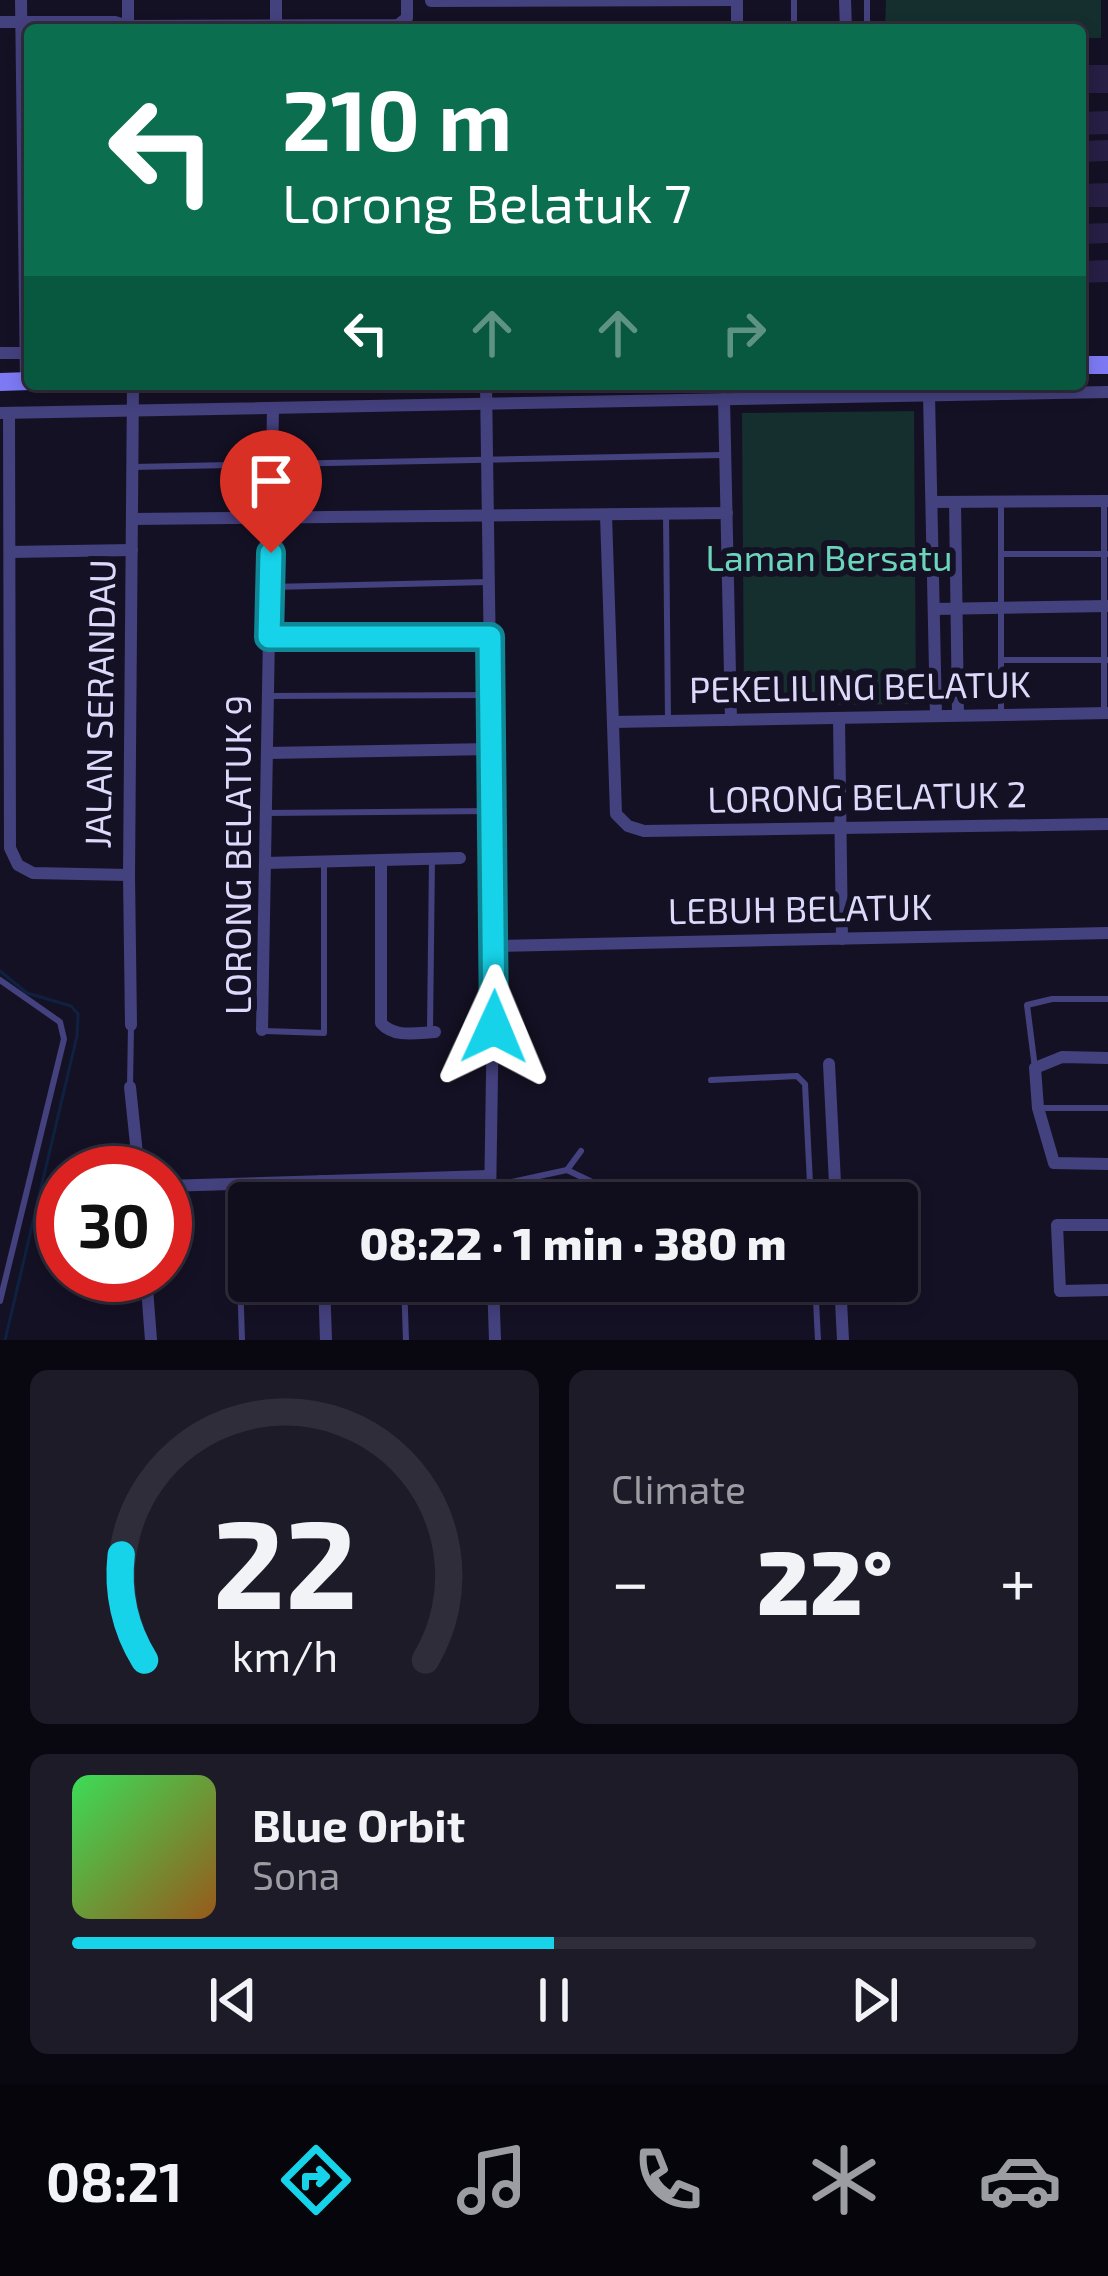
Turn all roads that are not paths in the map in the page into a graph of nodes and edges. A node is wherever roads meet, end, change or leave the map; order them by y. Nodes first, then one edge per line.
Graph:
1 (22, 0) edge
2 (668, 0) edge
3 (736, 0) edge
4 (431, 1) edge
5 (0, 22) edge
6 (22, 22) junction
7 (119, 24) edge
8 (24, 65) edge
9 (133, 390) edge
10 (486, 390) edge
11 (1108, 392) edge
12 (929, 395) junction
13 (724, 399) junction
14 (487, 404) junction
15 (273, 408) junction
16 (133, 411) junction
17 (5, 413) edge
18 (726, 455) junction
19 (487, 460) junction
20 (272, 464) junction
21 (133, 467) junction
22 (1001, 501) junction
23 (1106, 501) edge
24 (932, 502) junction
25 (956, 502) junction
26 (727, 513) junction
27 (667, 514) junction
28 (606, 515) junction
29 (488, 517) junction
30 (271, 518) junction
31 (132, 519) junction
32 (132, 550) junction
33 (10, 552) junction
34 (1001, 554) junction
35 (1106, 554) edge
36 (489, 582) junction
37 (270, 587) junction
38 (1105, 606) edge
39 (957, 608) junction
40 (1001, 608) junction
41 (934, 609) junction
42 (269, 637) junction
43 (490, 637) junction
44 (1001, 660) junction
45 (1106, 660) edge
46 (491, 695) junction
47 (268, 696) junction
48 (1106, 713) edge
49 (1001, 715) junction
50 (936, 716) junction
51 (958, 716) junction
52 (838, 718) junction
53 (731, 720) junction
54 (668, 721) junction
55 (613, 722) junction
56 (491, 749) junction
57 (267, 753) junction
58 (5, 779) edge
59 (492, 811) junction
60 (266, 812) junction
61 (1108, 824) edge
62 (841, 828) junction
63 (460, 858) dead end
64 (433, 859) junction
65 (381, 860) junction
66 (324, 862) junction
67 (265, 863) junction
68 (128, 875) junction
69 (1108, 933) edge
70 (842, 939) junction
71 (494, 946) junction
72 (0, 980) edge
73 (1108, 999) edge
74 (131, 1025) joint
75 (262, 1030) joint
76 (433, 1032) joint
77 (1108, 1058) edge
78 (830, 1064) dead end
79 (1035, 1068) junction
80 (711, 1080) dead end
81 (130, 1087) joint
82 (1038, 1108) junction
83 (1108, 1108) edge
84 (136, 1146) edge
85 (581, 1151) dead end
86 (1108, 1164) edge
87 (567, 1170) junction
88 (400, 1179) junction
89 (321, 1181) joint
90 (490, 1181) junction
91 (293, 1182) edge
92 (400, 1182) edge
93 (592, 1182) edge
94 (810, 1182) edge
95 (835, 1182) edge
96 (228, 1184) edge
97 (192, 1185) edge
98 (1108, 1225) edge
99 (1108, 1290) edge
100 (0, 1301) edge
101 (148, 1302) edge
102 (241, 1302) edge
103 (325, 1302) edge
104 (405, 1302) edge
105 (494, 1302) edge
106 (816, 1302) edge
107 (841, 1302) edge
108 (151, 1340) edge
109 (242, 1340) edge
110 (326, 1340) edge
111 (406, 1340) edge
112 (495, 1340) edge
113 (818, 1340) edge
114 (843, 1340) edge

1 - 6 street
2 - 3 street
2 - 4 street
5 - 6 street
6 - 7 street
6 - 8 street
9 - 16 street, JALAN SERANDAU
10 - 14 street
11 - 12 street
12 - 13 street
12 - 24 street
13 - 14 street
13 - 18 street
14 - 15 street
14 - 19 street
15 - 16 street
15 - 20 street, LORONG BELATUK 9
16 - 17 street
16 - 21 street, JALAN SERANDAU
17 - 33 street
18 - 19 lane
18 - 26 street
19 - 20 lane
19 - 29 street
20 - 21 lane
20 - 30 street, LORONG BELATUK 9
21 - 31 street, JALAN SERANDAU
22 - 23 street
22 - 25 street
22 - 34 lane
23 - 35 lane
24 - 25 street
24 - 41 street
25 - 39 street
26 - 27 street
26 - 53 street
27 - 28 street
27 - 54 lane
28 - 29 street
28 - 55 street
29 - 30 street
29 - 36 street
30 - 31 street
30 - 37 street, LORONG BELATUK 9
31 - 32 street, JALAN SERANDAU
32 - 33 street
32 - 68 street, JALAN SERANDAU
33 - 58 street
34 - 35 lane
34 - 40 lane
35 - 38 lane
36 - 37 lane
36 - 43 street
37 - 42 street, LORONG BELATUK 9
38 - 40 street
38 - 45 lane
39 - 40 street
39 - 41 street
39 - 51 street
40 - 44 lane
41 - 50 street
42 - 43 street
42 - 47 street, LORONG BELATUK 9
43 - 46 street
44 - 45 lane
44 - 49 lane
45 - 48 lane
46 - 47 lane
46 - 56 street
47 - 57 street, LORONG BELATUK 9
48 - 49 street, PEKELILING BELATUK
49 - 51 street, PEKELILING BELATUK
50 - 51 street, PEKELILING BELATUK
50 - 52 street, PEKELILING BELATUK
52 - 53 street, PEKELILING BELATUK
52 - 62 street
53 - 54 street, PEKELILING BELATUK
54 - 55 street, PEKELILING BELATUK
55 - 62 street, LORONG BELATUK 2
56 - 57 street
56 - 59 street
57 - 60 street, LORONG BELATUK 9
58 - 68 street
59 - 60 lane
59 - 71 street
60 - 67 street, LORONG BELATUK 9
61 - 62 street, LORONG BELATUK 2
62 - 70 street
63 - 64 street
64 - 65 street
64 - 76 lane
65 - 66 street
65 - 76 street
66 - 67 street
66 - 75 lane, LORONG BELATUK 9
67 - 75 street, LORONG BELATUK 9
68 - 74 street, JALAN SERANDAU
69 - 70 street, LEBUH BELATUK
70 - 71 street, LEBUH BELATUK
71 - 90 street
72 - 100 lane
73 - 79 lane
74 - 81 lane
77 - 79 street
78 - 95 street
79 - 82 street
80 - 94 lane
81 - 84 street
82 - 83 lane
82 - 86 street
85 - 87 lane
87 - 90 lane
87 - 93 lane
88 - 89 street
88 - 90 street
88 - 92 lane
89 - 91 street
96 - 97 street
98 - 99 street
101 - 108 street
102 - 109 lane
103 - 110 street
104 - 111 lane
105 - 112 street
106 - 113 lane
107 - 114 street

